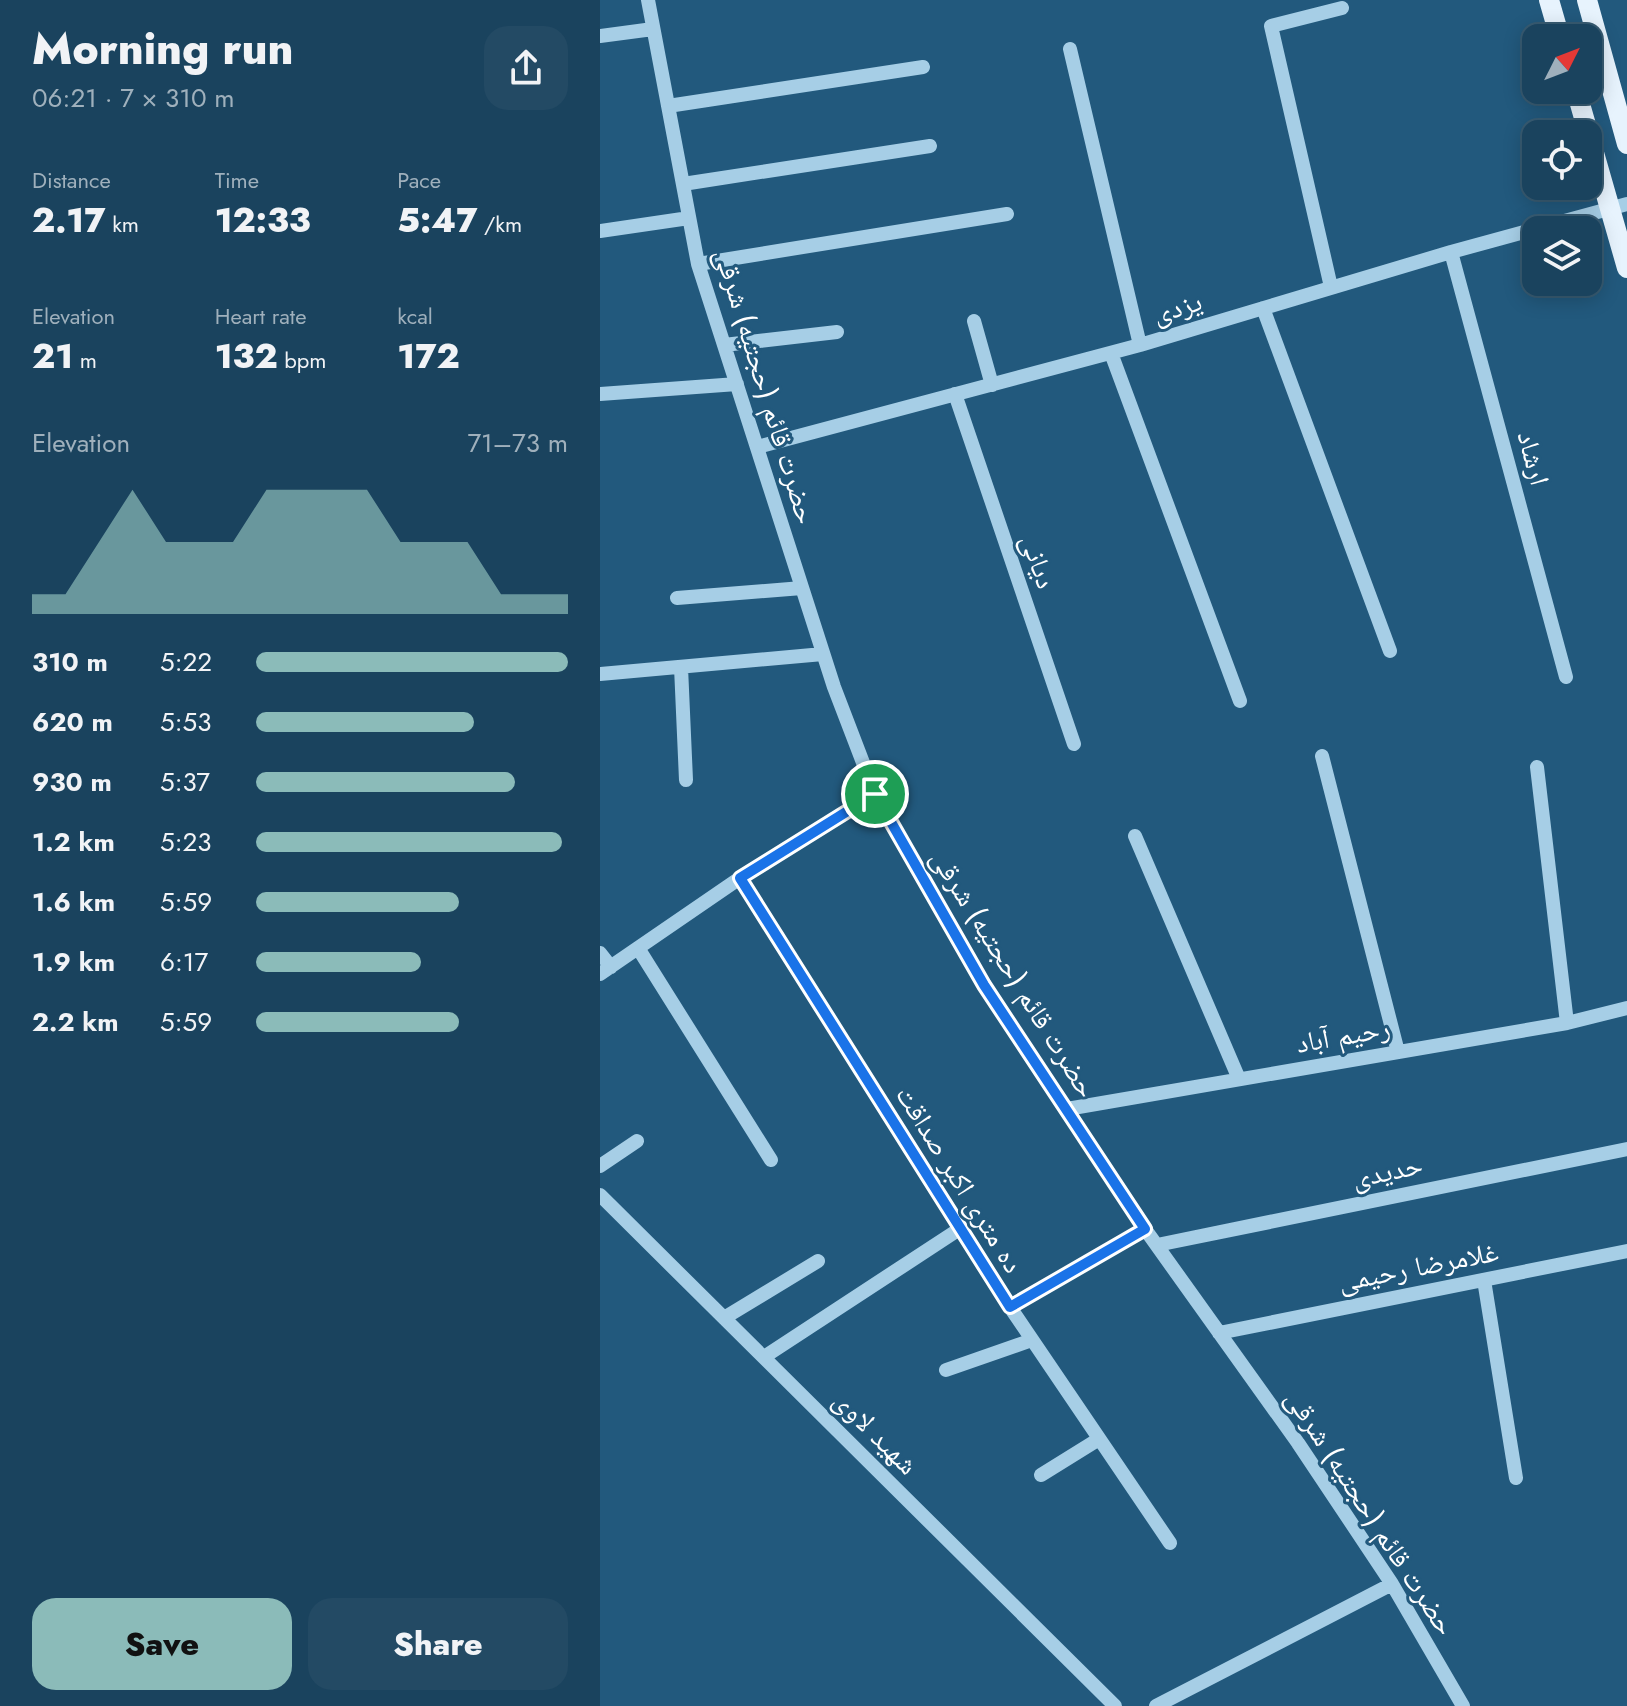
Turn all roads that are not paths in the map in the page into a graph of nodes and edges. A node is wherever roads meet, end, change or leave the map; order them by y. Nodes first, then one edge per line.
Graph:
1 (648, 0) edge
2 (1549, 0) edge
3 (1587, 0) edge
4 (1342, 8) dead end
5 (1556, 24) edge
6 (653, 29) junction
7 (600, 36) edge
8 (1070, 49) dead end
9 (923, 67) dead end
10 (1581, 104) edge
11 (668, 106) junction
12 (1627, 144) edge
13 (930, 146) dead end
14 (683, 184) junction
15 (1618, 206) edge
16 (1007, 214) dead end
17 (689, 218) junction
18 (600, 231) edge
19 (1451, 252) junction
20 (698, 264) junction
21 (1627, 268) edge
22 (1331, 287) junction
23 (1263, 308) junction
24 (974, 321) dead end
25 (837, 332) dead end
26 (724, 345) junction
27 (1140, 345) junction
28 (1111, 353) junction
29 (737, 384) junction
30 (992, 385) junction
31 (600, 394) edge
32 (955, 394) junction
33 (757, 447) junction
34 (802, 588) junction
35 (677, 598) dead end
36 (1390, 651) dead end
37 (823, 654) junction
38 (681, 667) junction
39 (600, 674) edge
40 (1566, 677) dead end
41 (1240, 701) dead end
42 (1074, 744) dead end
43 (1322, 756) dead end
44 (1537, 767) dead end
45 (686, 780) dead end
46 (875, 794) junction
47 (1135, 836) dead end
48 (740, 878) junction
49 (638, 948) junction
50 (600, 953) edge
51 (605, 970) edge
52 (1627, 1008) edge
53 (1567, 1023) junction
54 (1398, 1052) junction
55 (1239, 1079) junction
56 (1067, 1109) junction
57 (637, 1141) dead end
58 (1627, 1149) edge
59 (771, 1160) dead end
60 (600, 1166) edge
61 (600, 1195) edge
62 (961, 1228) junction
63 (1145, 1229) junction
64 (1157, 1245) junction
65 (1627, 1251) edge
66 (818, 1261) dead end
67 (1484, 1280) junction
68 (1010, 1307) junction
69 (724, 1318) junction
70 (1219, 1333) junction
71 (1032, 1340) junction
72 (764, 1357) junction
73 (946, 1370) dead end
74 (1099, 1439) junction
75 (1041, 1475) dead end
76 (1516, 1478) dead end
77 (1170, 1543) dead end
78 (1392, 1584) junction
79 (1115, 1706) edge
80 (1156, 1706) edge
81 (1463, 1706) edge

1 - 6 street, حضرت قائم (حجتیه) شرقی
2 - 5 main road
3 - 12 main road
4 - 22 street
6 - 7 street
6 - 11 street, حضرت قائم (حجتیه) شرقی
8 - 27 street
9 - 11 street
10 - 15 main road
11 - 14 street, حضرت قائم (حجتیه) شرقی
13 - 14 street
14 - 17 street, حضرت قائم (حجتیه) شرقی
15 - 19 street, یزدی
15 - 21 main road
16 - 20 street
17 - 18 street
17 - 20 street, حضرت قائم (حجتیه) شرقی
19 - 22 street, یزدی
19 - 40 street, ارشاد
20 - 26 street, حضرت قائم (حجتیه) شرقی
22 - 23 street, یزدی
23 - 27 street, یزدی
23 - 36 street
24 - 30 street
25 - 26 street
26 - 29 street, حضرت قائم (حجتیه) شرقی
27 - 28 street, یزدی
28 - 30 street, یزدی
28 - 41 street
29 - 31 street
29 - 33 street, حضرت قائم (حجتیه) شرقی
30 - 32 street, یزدی
32 - 33 street, یزدی
32 - 42 street, دیانی
33 - 34 street, حضرت قائم (حجتیه) شرقی
34 - 35 street
34 - 37 street, حضرت قائم (حجتیه) شرقی
37 - 38 street
37 - 46 street, حضرت قائم (حجتیه) شرقی
38 - 39 street
38 - 45 street
43 - 54 street
44 - 53 street
46 - 48 street
46 - 56 street, حضرت قائم (حجتیه) شرقی
47 - 55 street
48 - 49 street
48 - 62 street, ده متری اکبر صداقت
49 - 51 street
49 - 59 street
50 - 51 street
52 - 53 street, رحیم آباد
53 - 54 street, رحیم آباد
54 - 55 street, رحیم آباد
55 - 56 street, رحیم آباد
56 - 63 street, حضرت قائم (حجتیه) شرقی
57 - 60 street
58 - 64 street, حدیدی
61 - 69 street, شهید لاوی
62 - 68 street, ده متری اکبر صداقت
62 - 72 street
63 - 64 street, حضرت قائم (حجتیه) شرقی
63 - 68 street
64 - 70 street, حضرت قائم (حجتیه) شرقی
65 - 67 street, غلامرضا رحیمی
66 - 69 street
67 - 70 street, غلامرضا رحیمی
67 - 76 street
68 - 71 street, ده متری اکبر صداقت
69 - 72 street, شهید لاوی
70 - 78 street, حضرت قائم (حجتیه) شرقی
71 - 73 street
71 - 74 street, ده متری اکبر صداقت
72 - 79 street, شهید لاوی
74 - 75 street
74 - 77 street, ده متری اکبر صداقت
78 - 80 street
78 - 81 street, حضرت قائم (حجتیه) شرقی

